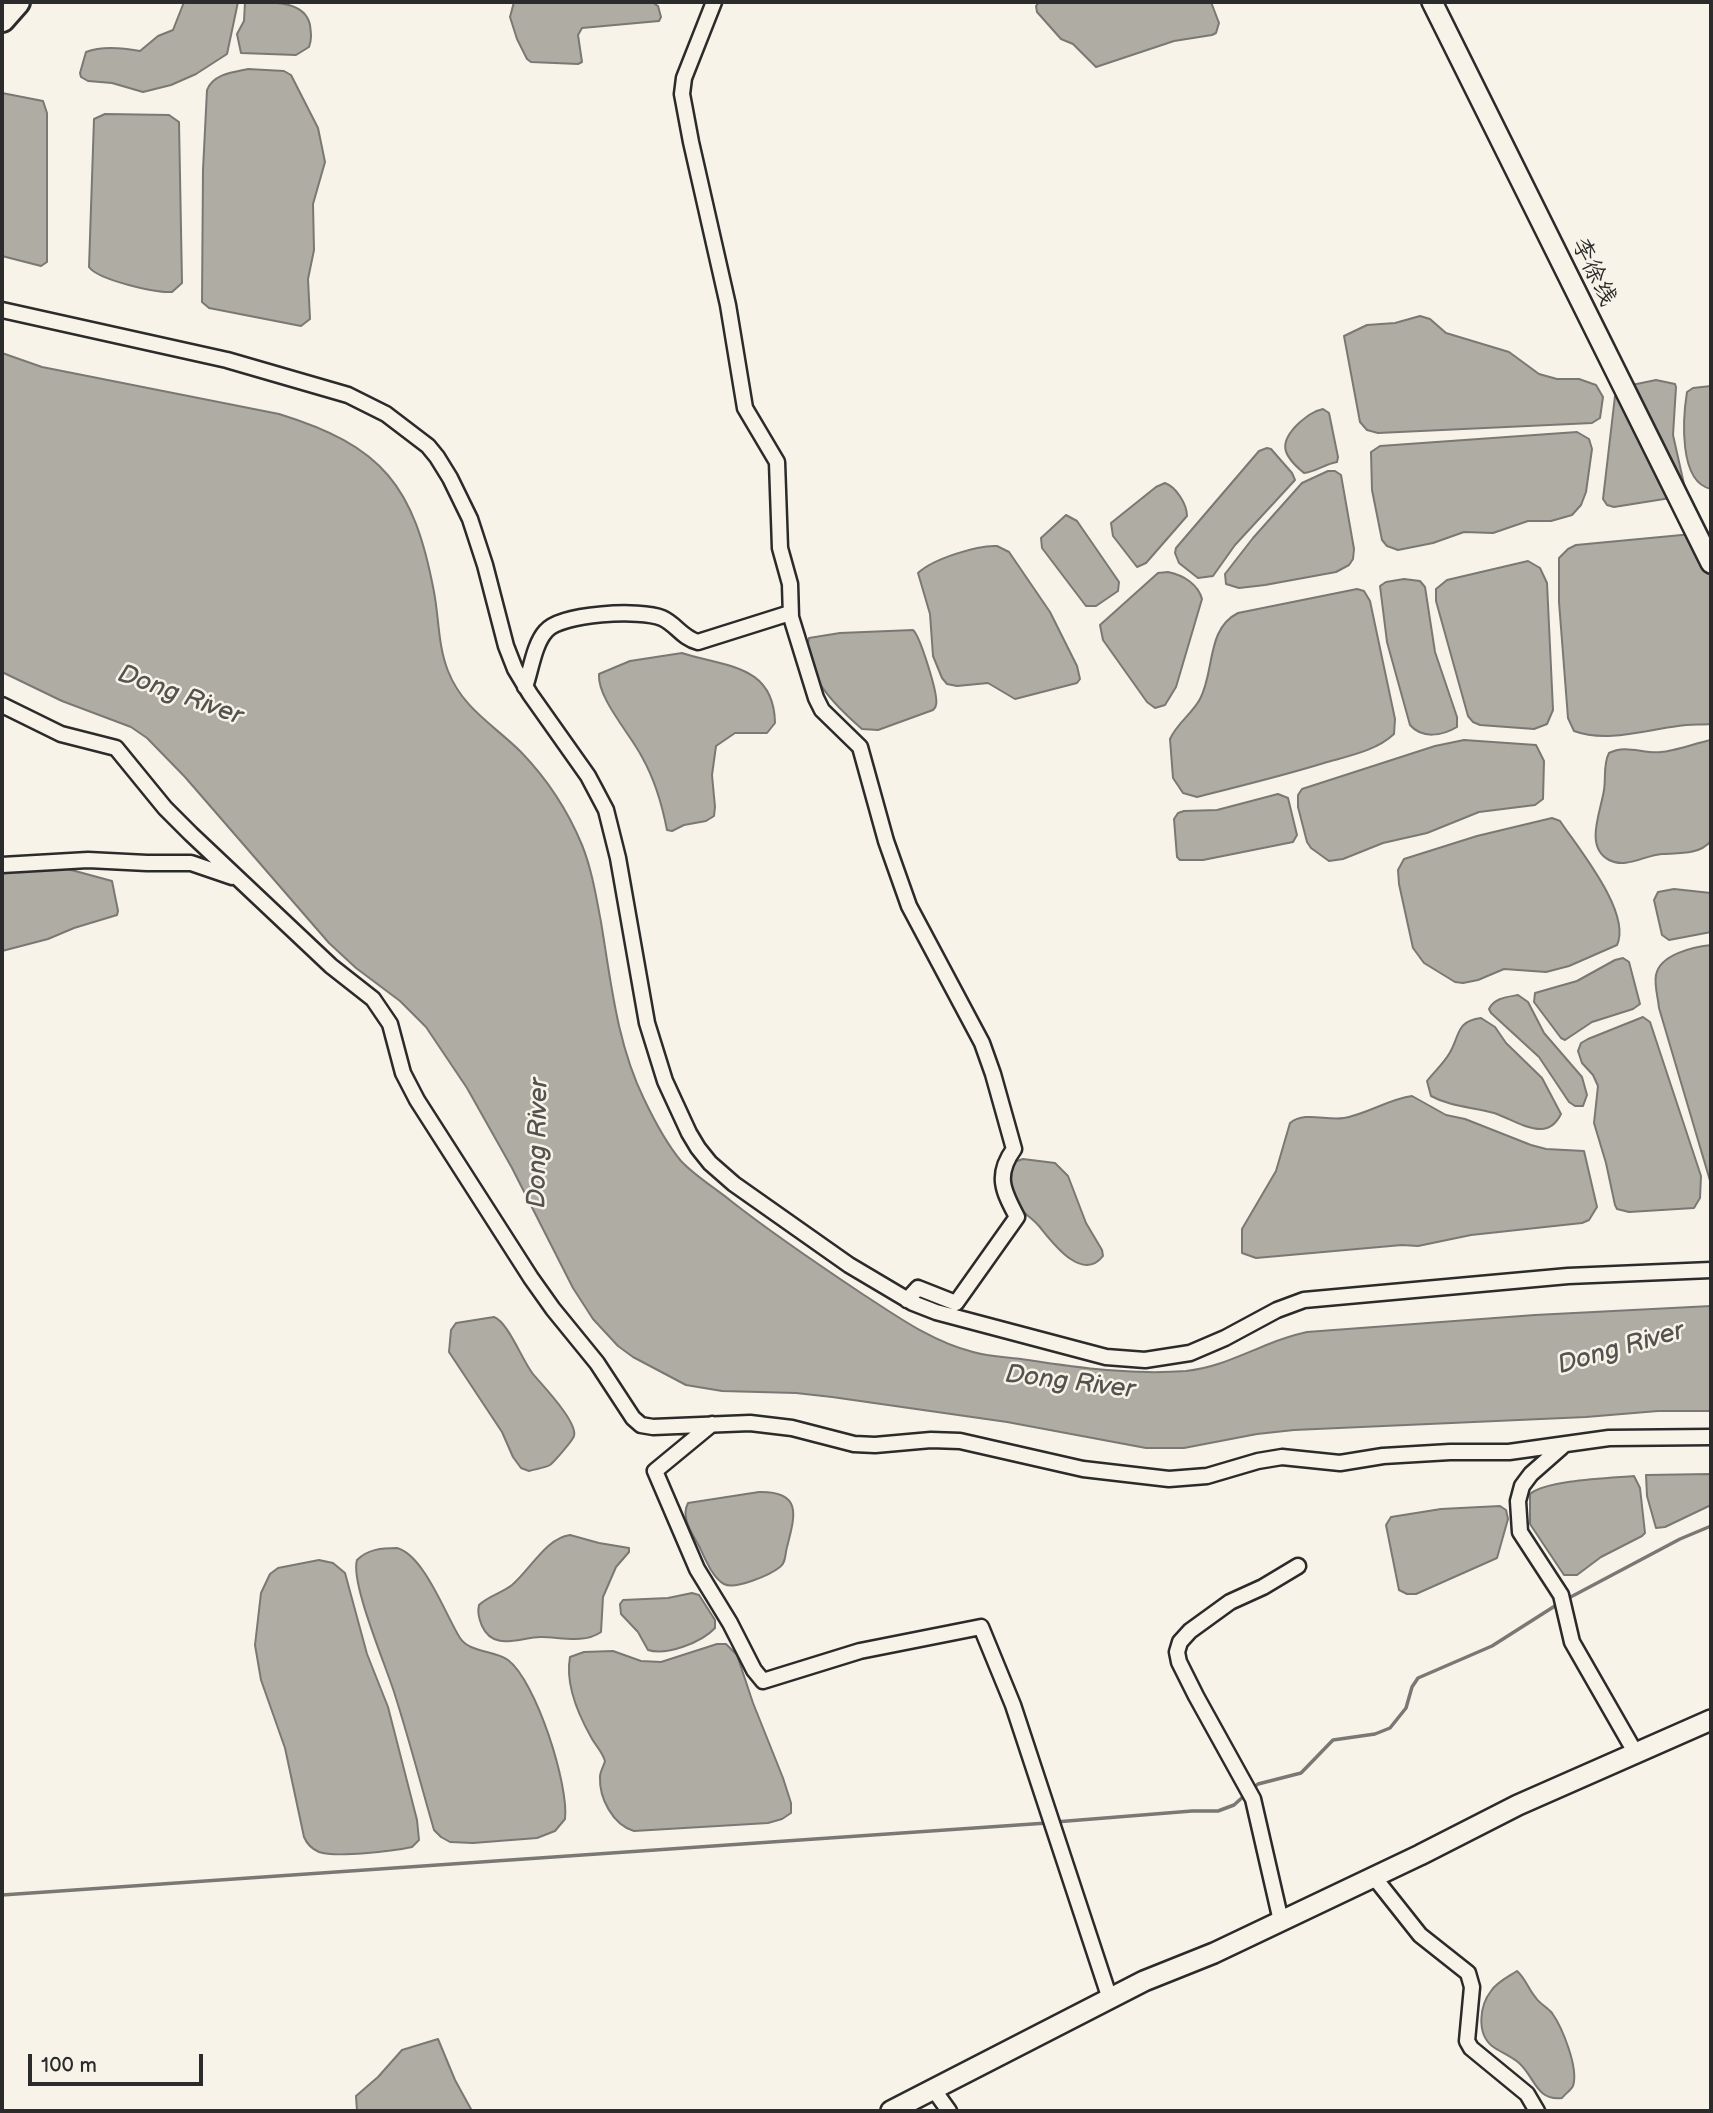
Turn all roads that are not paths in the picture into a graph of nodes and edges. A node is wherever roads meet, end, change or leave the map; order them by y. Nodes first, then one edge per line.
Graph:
1 (17, 2) edge
2 (714, 2) edge
3 (1432, 2) edge
4 (2, 19) edge
5 (2, 310) edge
6 (1711, 563) edge
7 (790, 613) junction
8 (525, 687) junction
9 (2, 705) edge
10 (2, 865) edge
11 (237, 878) junction
12 (1711, 1270) edge
13 (906, 1300) junction
14 (712, 1424) junction
15 (1711, 1437) edge
16 (1565, 1444) junction
17 (1298, 1566) dead end
18 (1711, 1720) edge
19 (1635, 1752) junction
20 (1374, 1877) junction
21 (1282, 1921) junction
22 (1110, 1999) junction
23 (934, 2090) junction
24 (891, 2111) edge
25 (949, 2111) edge
26 (1538, 2111) edge

1 - 4 highway
2 - 7 street
3 - 6 street, 李徐线
5 - 8 street
7 - 8 street
7 - 13 street
8 - 13 street
9 - 11 street
10 - 11 street
11 - 14 street
12 - 13 street
14 - 16 street
14 - 22 street
15 - 16 street
16 - 19 street
17 - 21 street
18 - 19 street
19 - 20 street
20 - 21 street
20 - 26 street
21 - 22 street
22 - 23 street
23 - 24 street
23 - 25 street

